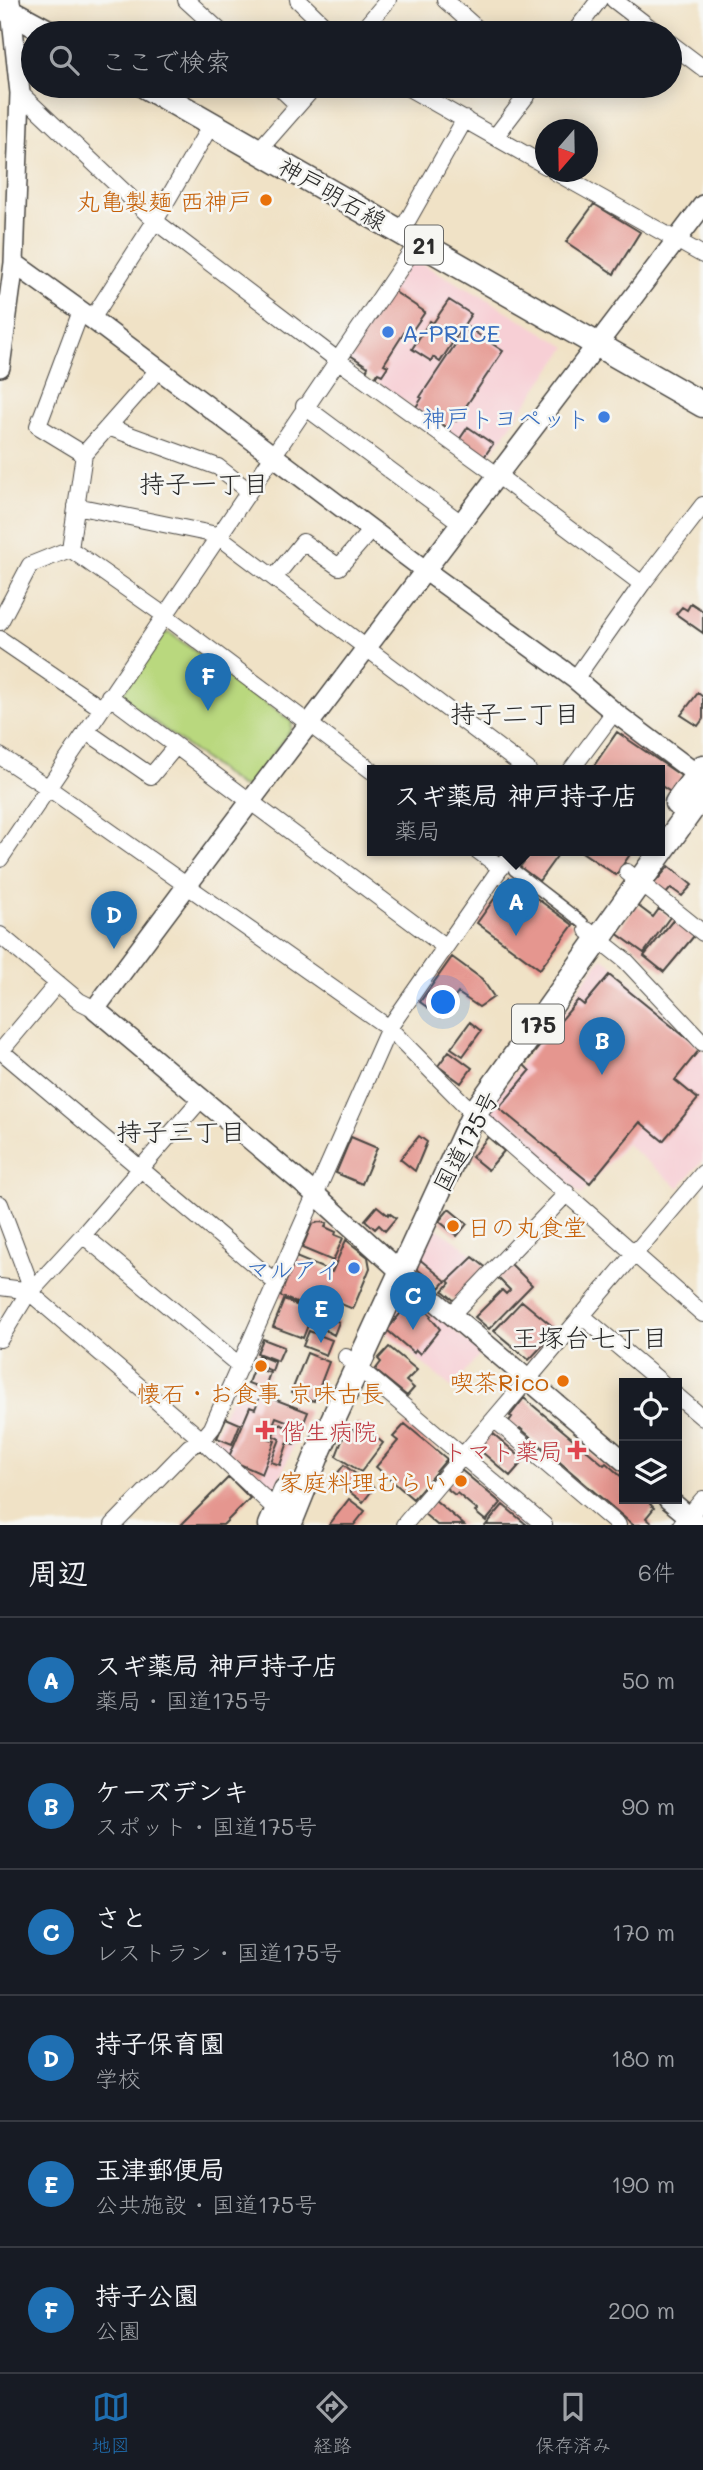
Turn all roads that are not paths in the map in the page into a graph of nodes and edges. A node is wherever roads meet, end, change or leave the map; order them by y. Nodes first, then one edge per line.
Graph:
1 (186, 0) edge
2 (298, 0) edge
3 (388, 0) edge
4 (445, 0) edge
5 (599, 0) edge
6 (614, 0) edge
7 (7, 6) edge
8 (31, 21) edge
9 (209, 21) edge
10 (320, 21) edge
11 (370, 21) edge
12 (469, 21) edge
13 (583, 21) edge
14 (641, 21) edge
15 (682, 52) edge
16 (703, 68) edge
17 (20, 93) joint
18 (25, 98) edge
19 (167, 98) edge
20 (291, 98) edge
21 (304, 98) edge
22 (427, 98) edge
23 (525, 98) edge
24 (298, 105) junction
25 (465, 119) junction
26 (212, 123) junction
27 (495, 137) junction
28 (258, 151) junction
29 (535, 160) edge
30 (573, 182) edge
31 (703, 205) edge
32 (155, 221) junction
33 (409, 237) junction
34 (676, 240) junction
35 (703, 255) edge
36 (14, 262) junction
37 (87, 315) junction
38 (596, 343) junction
39 (336, 359) junction
40 (0, 368) edge
41 (159, 369) junction
42 (703, 405) edge
43 (304, 406) junction
44 (108, 427) junction
45 (84, 454) junction
46 (274, 456) junction
47 (497, 475) junction
48 (249, 491) junction
49 (703, 505) edge
50 (76, 506) junction
51 (461, 523) junction
52 (371, 530) junction
53 (217, 536) junction
54 (70, 549) junction
55 (426, 571) junction
56 (274, 578) junction
57 (642, 584) junction
58 (164, 615) junction
59 (0, 622) edge
60 (0, 639) edge
61 (365, 647) junction
62 (575, 679) junction
63 (105, 702) junction
64 (614, 712) junction
65 (310, 724) junction
66 (86, 731) junction
67 (176, 746) junction
68 (0, 756) edge
69 (521, 765) edge
70 (575, 765) edge
71 (367, 767) edge
72 (702, 778) edge
73 (47, 787) junction
74 (251, 801) junction
75 (665, 822) edge
76 (665, 832) edge
77 (486, 856) edge
78 (511, 856) edge
79 (641, 856) edge
80 (648, 856) edge
81 (0, 859) edge
82 (507, 869) junction
83 (634, 877) junction
84 (187, 885) junction
85 (589, 931) junction
86 (703, 933) edge
87 (0, 935) edge
88 (444, 946) junction
89 (58, 983) junction
90 (95, 1009) junction
91 (389, 1028) junction
92 (703, 1043) edge
93 (0, 1052) edge
94 (201, 1099) junction
95 (469, 1107) junction
96 (141, 1169) junction
97 (703, 1172) edge
98 (697, 1191) edge
99 (567, 1193) junction
100 (316, 1195) junction
101 (0, 1204) edge
102 (83, 1235) junction
103 (635, 1254) junction
104 (395, 1265) junction
105 (276, 1283) junction
106 (0, 1287) edge
107 (32, 1291) junction
108 (452, 1314) junction
109 (703, 1314) edge
110 (581, 1315) junction
111 (0, 1339) edge
112 (351, 1362) junction
113 (240, 1366) junction
114 (656, 1378) edge
115 (527, 1379) junction
116 (682, 1400) edge
117 (703, 1418) edge
118 (494, 1419) junction
119 (202, 1440) junction
120 (461, 1455) junction
121 (619, 1457) edge
122 (703, 1499) edge
123 (673, 1504) edge
124 (281, 1521) edge
125 (690, 1522) edge
126 (410, 1523) edge
127 (113, 1525) edge
128 (544, 1525) edge
129 (618, 1525) edge

1 - 9 street
2 - 10 street
3 - 11 street
4 - 12 street
5 - 13 street
6 - 14 street
7 - 8 main road
7 - 17 street
15 - 16 street
17 - 36 street
18 - 32 street
19 - 26 main road, 神戸明石線 / 21
20 - 24 street
21 - 24 street
22 - 25 street
23 - 27 street
24 - 28 street
25 - 27 street
25 - 33 street
26 - 28 main road, 神戸明石線 / 21
26 - 32 street
27 - 29 street
28 - 33 main road, 神戸明石線 / 21
30 - 34 street
31 - 34 street
32 - 37 street
32 - 39 street
33 - 38 main road, 神戸明石線 / 21
33 - 39 street
34 - 35 street
34 - 38 street
36 - 37 street
36 - 40 street
37 - 41 street
37 - 45 street
38 - 42 main road, 神戸明石線 / 21
38 - 47 street
39 - 43 street
39 - 47 street
41 - 44 street
41 - 46 street
43 - 46 street
43 - 51 street
44 - 45 street
44 - 48 street
45 - 50 street
46 - 48 street
46 - 52 street
47 - 51 street
47 - 57 street
48 - 53 street
49 - 57 street
50 - 53 street
50 - 54 street
51 - 55 street
52 - 55 street
52 - 56 street
53 - 56 street
53 - 58 street
54 - 58 street
54 - 59 street
55 - 61 street
55 - 62 street
56 - 61 street
57 - 62 street
58 - 63 street
58 - 65 street
60 - 63 street
61 - 65 street
61 - 69 street
62 - 64 street
63 - 66 street
63 - 67 street
64 - 70 street
64 - 72 street
65 - 71 street
65 - 74 street
66 - 67 street
66 - 73 street
67 - 74 street
68 - 73 street
72 - 75 main road
72 - 76 main road, 国道175号 / 175
73 - 81 street
73 - 84 street
74 - 84 street
74 - 88 street
77 - 82 street
78 - 82 street
79 - 83 main road, 国道175号 / 175
80 - 83 main road, 国道175号 / 175
82 - 85 street
82 - 88 street
83 - 85 main road, 国道175号 / 175
83 - 86 street
84 - 90 street
84 - 91 street
85 - 92 street
85 - 95 main road, 国道175号 / 175
87 - 89 street
88 - 91 street
89 - 90 street
89 - 93 street
90 - 94 street
91 - 95 street
91 - 100 street
93 - 96 street
94 - 96 street
94 - 100 street
95 - 99 street
95 - 104 main road, 国道175号 / 175
96 - 102 street
96 - 105 street
97 - 98 street
98 - 103 street
99 - 103 street
99 - 108 street
100 - 104 street
100 - 105 street
101 - 107 street
102 - 107 street
102 - 113 street
103 - 109 street
103 - 110 street
104 - 108 street
104 - 112 main road, 国道175号 / 175
105 - 113 street
106 - 107 street
107 - 111 street
107 - 119 street
108 - 115 street
110 - 114 street
110 - 115 street
112 - 120 street
112 - 124 main road, 国道175号 / 175
113 - 119 street
115 - 118 street
115 - 121 street
116 - 117 street
118 - 120 street
118 - 129 street
119 - 124 street
119 - 127 street
120 - 126 street
120 - 128 street
122 - 125 street
123 - 125 street

